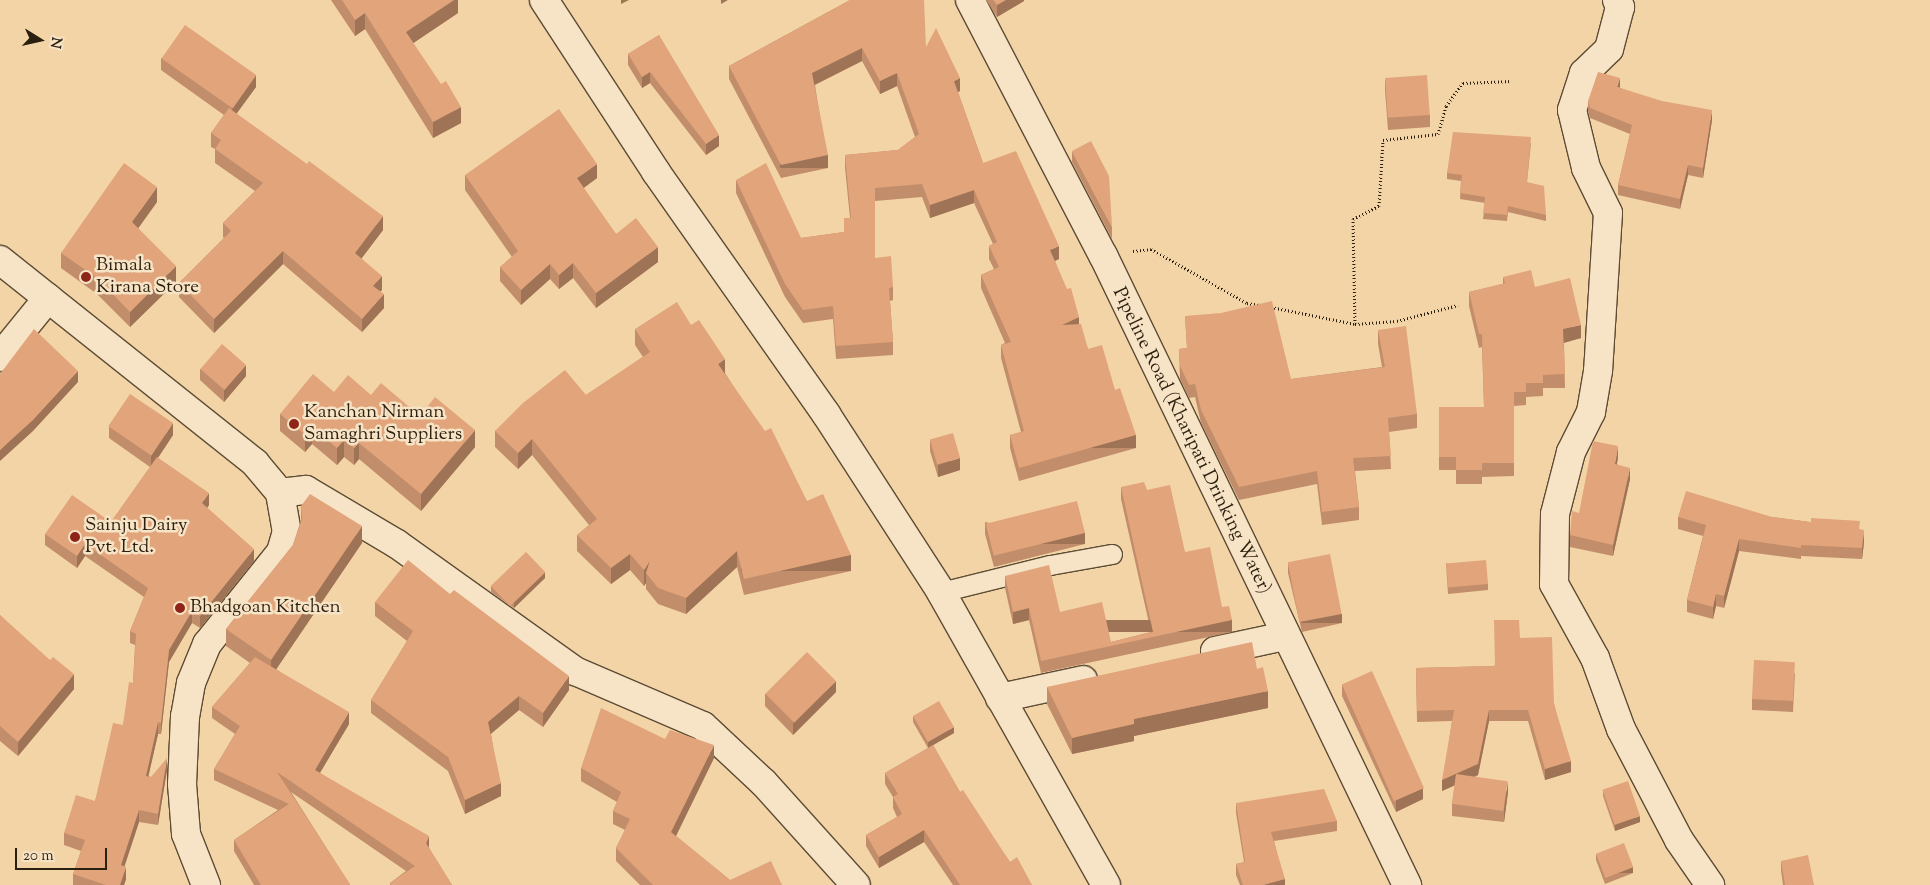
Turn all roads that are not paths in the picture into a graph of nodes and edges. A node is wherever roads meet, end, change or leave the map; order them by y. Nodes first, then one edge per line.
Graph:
1 (544, 0) edge
2 (970, 0) edge
3 (1617, 0) edge
4 (0, 260) edge
5 (48, 298) junction
6 (0, 357) edge
7 (280, 494) junction
8 (1112, 554) dead end
9 (941, 592) junction
10 (1285, 636) junction
11 (1190, 657) edge
12 (1104, 675) edge
13 (1000, 698) junction
14 (206, 885) edge
15 (856, 885) edge
16 (1106, 885) edge
17 (1407, 885) edge
18 (1710, 885) edge

1 - 9 street
2 - 10 street, Pipeline Road (Kharipati Drinking Water)
3 - 18 street
4 - 5 street
5 - 6 street
5 - 7 street
7 - 14 street
7 - 15 street
8 - 9 lane
9 - 13 street
10 - 11 street
10 - 17 street, Pipeline Road (Kharipati Drinking Water)
12 - 13 street
13 - 16 street

